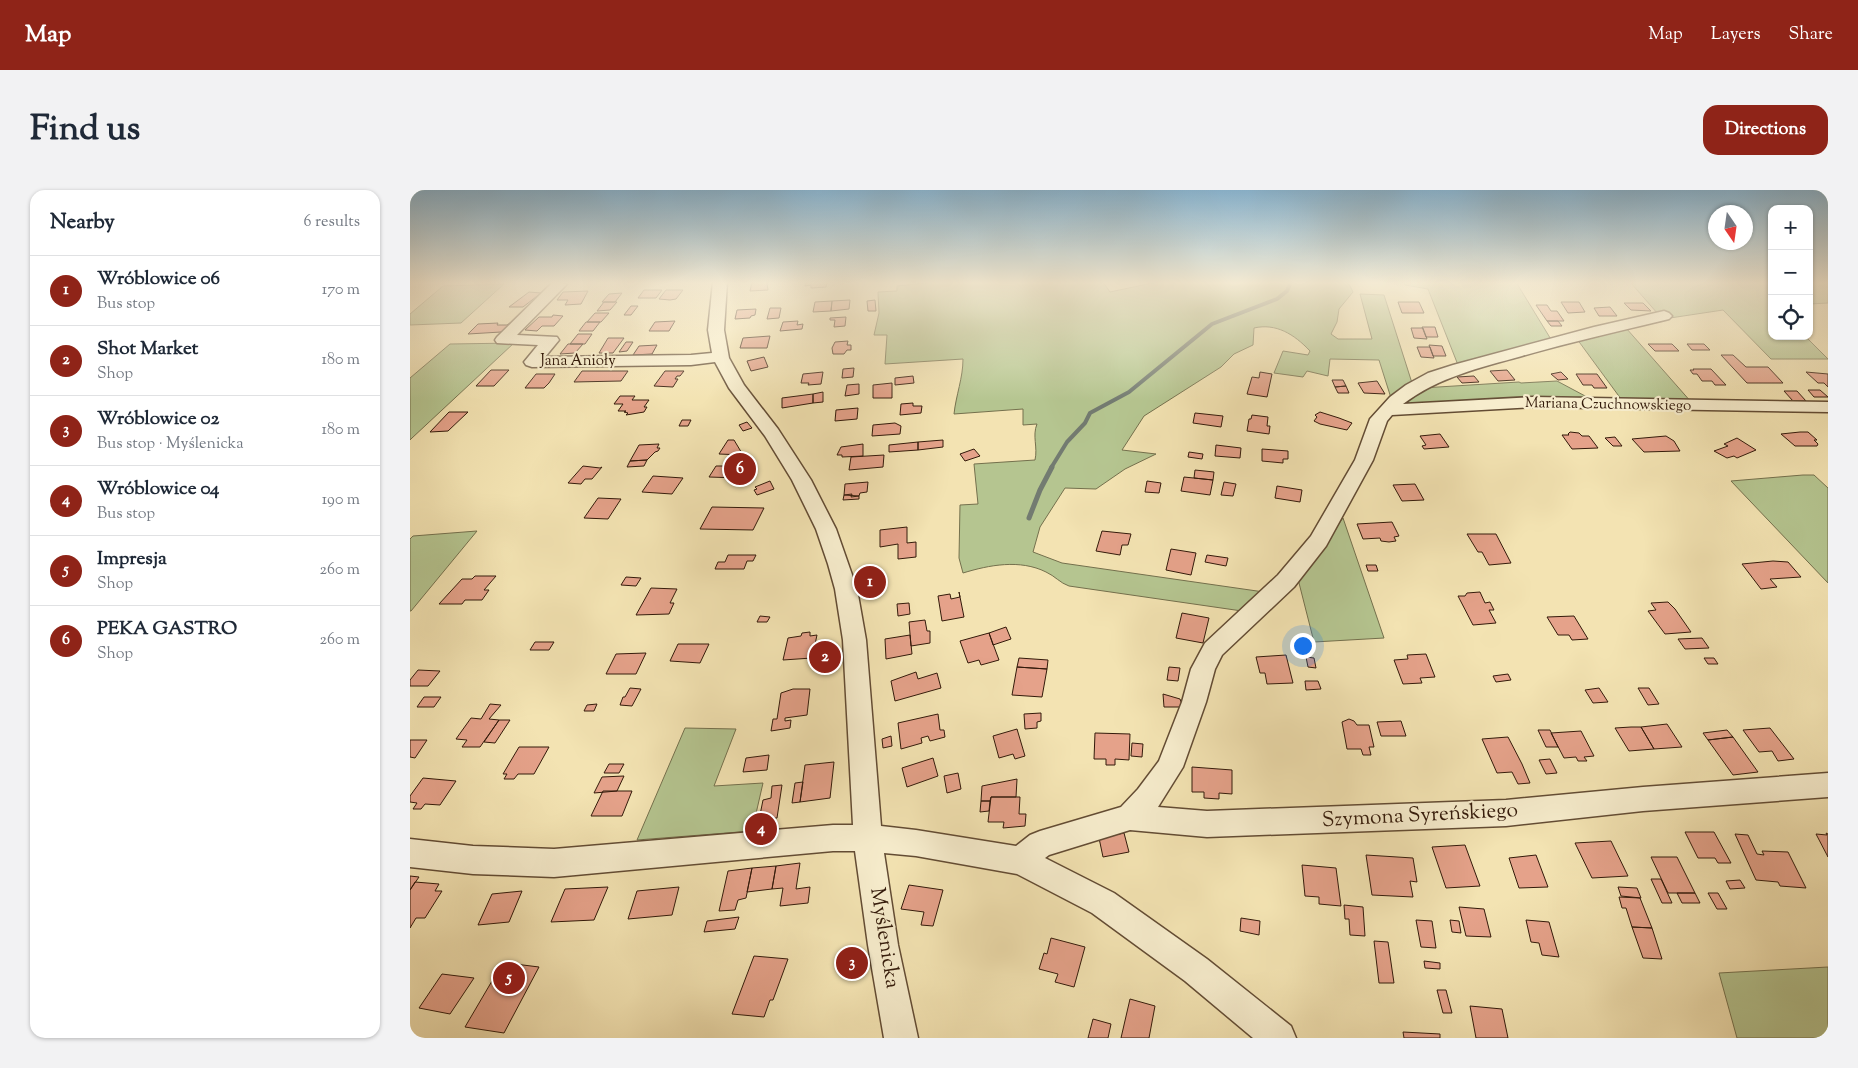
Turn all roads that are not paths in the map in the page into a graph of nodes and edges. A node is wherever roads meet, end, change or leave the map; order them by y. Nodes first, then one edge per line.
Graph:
1 (522, 322) edge
2 (717, 322) edge
3 (1638, 322) edge
4 (720, 357) junction
5 (1828, 407) edge
6 (1389, 410) junction
7 (1828, 785) edge
8 (1130, 817) junction
9 (869, 838) junction
10 (410, 853) edge
11 (1020, 861) junction
12 (901, 1038) edge
13 (1279, 1038) edge

1 - 4 street, Jana Anioły
2 - 4 street
3 - 6 street
4 - 9 street, Myślenicka
5 - 6 street, Mariana Czuchnowskiego
6 - 8 street
7 - 8 street, Szymona Syreńskiego
8 - 11 street, Szymona Syreńskiego
9 - 10 street
9 - 11 street
9 - 12 street, Myślenicka
11 - 13 street

